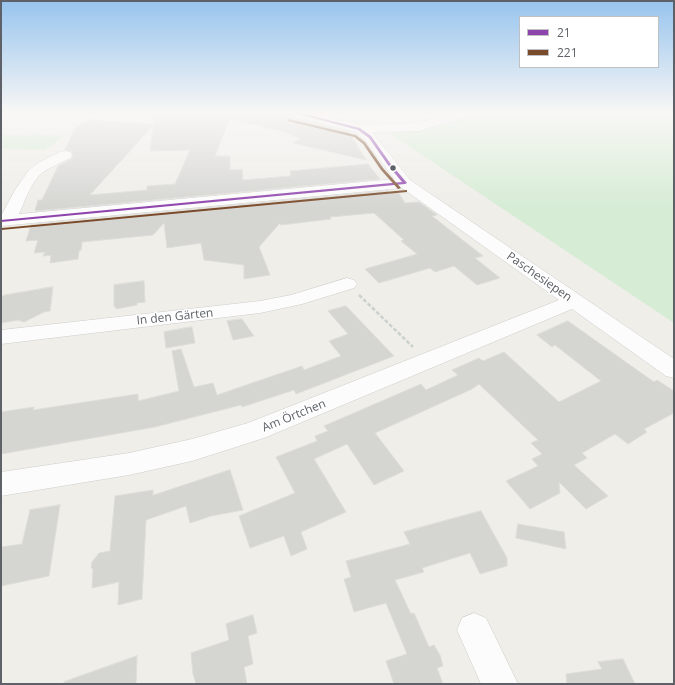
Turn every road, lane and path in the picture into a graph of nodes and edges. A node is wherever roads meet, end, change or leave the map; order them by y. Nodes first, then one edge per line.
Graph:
1 (375, 144) edge
2 (65, 155) dead end
3 (405, 183) junction
4 (4, 221) edge
5 (347, 284) joint
6 (574, 301) junction
7 (1, 337) edge
8 (429, 361) junction
9 (674, 370) edge
10 (1, 484) edge
11 (474, 630) dead end
12 (500, 684) edge

1 - 3 street, Paschesiepen
2 - 4 street
3 - 4 street
3 - 6 street, Paschesiepen
5 - 7 street, In den Gärten
5 - 8 path
6 - 8 street, Am Örtchen
6 - 9 street, Paschesiepen
8 - 10 street, Am Örtchen
11 - 12 street

